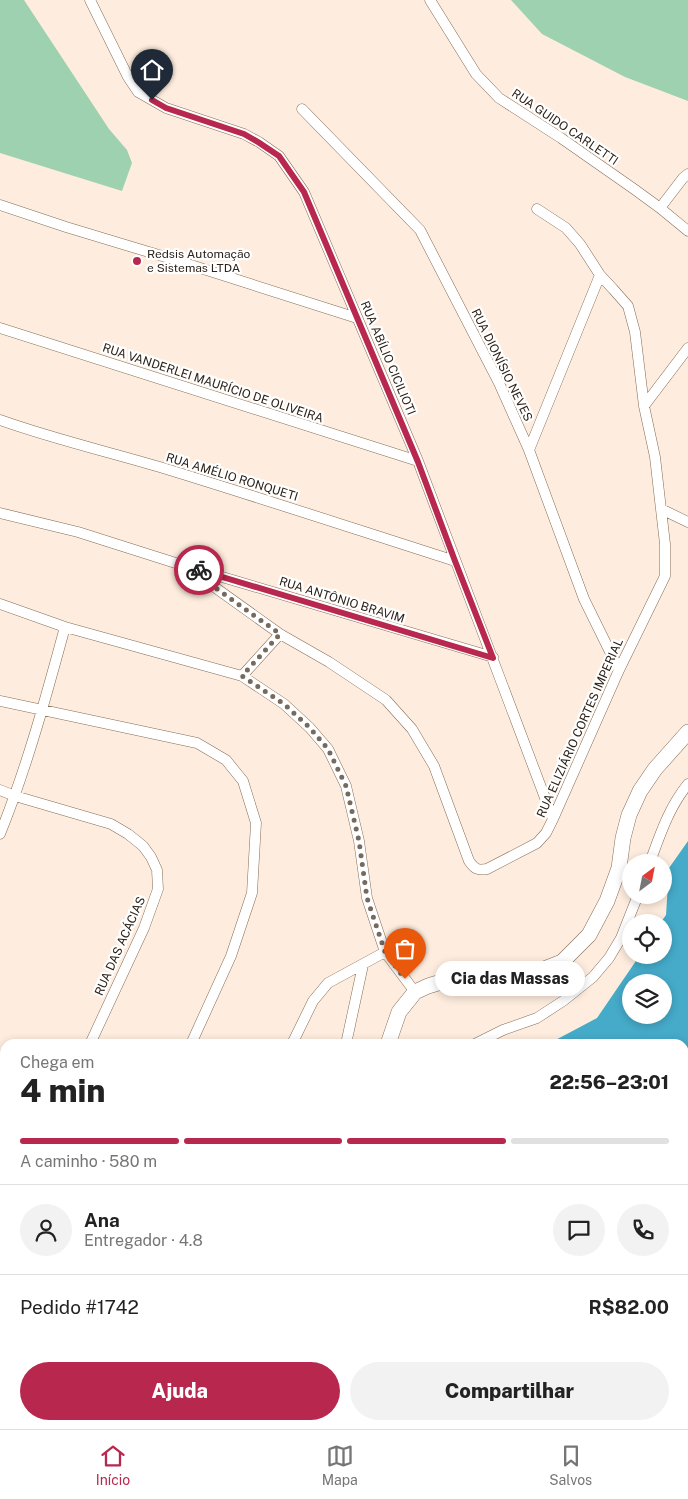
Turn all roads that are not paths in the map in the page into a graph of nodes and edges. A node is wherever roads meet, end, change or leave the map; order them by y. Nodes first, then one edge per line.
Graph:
1 (90, 0) edge
2 (430, 0) edge
3 (302, 109) dead end
4 (688, 174) edge
5 (0, 205) edge
6 (537, 208) dead end
7 (660, 208) junction
8 (688, 231) edge
9 (600, 275) junction
10 (357, 318) junction
11 (0, 328) edge
12 (688, 348) edge
13 (644, 406) junction
14 (0, 420) edge
15 (529, 450) junction
16 (418, 462) junction
17 (661, 509) junction
18 (0, 512) edge
19 (688, 522) edge
20 (455, 561) junction
21 (185, 566) junction
22 (0, 604) edge
23 (65, 627) junction
24 (280, 634) junction
25 (493, 658) junction
26 (619, 670) junction
27 (242, 676) junction
28 (0, 701) edge
29 (43, 710) junction
30 (688, 732) edge
31 (688, 784) edge
32 (0, 790) edge
33 (15, 796) junction
34 (553, 819) junction
35 (0, 834) edge
36 (653, 854) edge
37 (634, 904) edge
38 (385, 952) junction
39 (362, 964) junction
40 (415, 992) junction
41 (92, 1039) edge
42 (193, 1039) edge
43 (294, 1039) edge
44 (347, 1039) edge
45 (390, 1039) edge
46 (485, 1039) edge

1 - 10 street, RUA ABÍLIO CICILIOTI
2 - 7 street, RUA GUIDO CARLETTI
3 - 15 street, RUA DIONÍSIO NEVES
4 - 7 street
5 - 10 street
6 - 9 street, RUA ELIZIÁRIO CORTES IMPERIAL
7 - 8 street, RUA GUIDO CARLETTI
9 - 13 street, RUA ELIZIÁRIO CORTES IMPERIAL
9 - 15 street
10 - 16 street, RUA ABÍLIO CICILIOTI
11 - 16 street, RUA VANDERLEI MAURÍCIO DE OLIVEIRA
12 - 13 street
13 - 17 street, RUA ELIZIÁRIO CORTES IMPERIAL
14 - 20 street, RUA AMÉLIO RONQUETI
15 - 26 street, RUA DIONÍSIO NEVES
16 - 20 street, RUA ABÍLIO CICILIOTI
17 - 19 street
17 - 26 street, RUA ELIZIÁRIO CORTES IMPERIAL
18 - 21 street, RUA ANTÔNIO BRAVIM
20 - 25 street, RUA ABÍLIO CICILIOTI
21 - 24 street, RUA ELIZIÁRIO CORTES IMPERIAL
21 - 25 street, RUA ANTÔNIO BRAVIM
22 - 23 street
23 - 27 street
23 - 29 street
24 - 27 street
24 - 34 street, RUA ELIZIÁRIO CORTES IMPERIAL
25 - 34 street, RUA ABÍLIO CICILIOTI
26 - 34 street, RUA ELIZIÁRIO CORTES IMPERIAL
27 - 38 street
28 - 29 street
29 - 33 street
29 - 42 street
30 - 40 main road
31 - 36 street
32 - 33 street, RUA DAS ACÁCIAS
33 - 35 street
33 - 41 street, RUA DAS ACÁCIAS
37 - 46 street
38 - 39 street
38 - 40 street
39 - 43 street
39 - 44 street
40 - 45 main road

